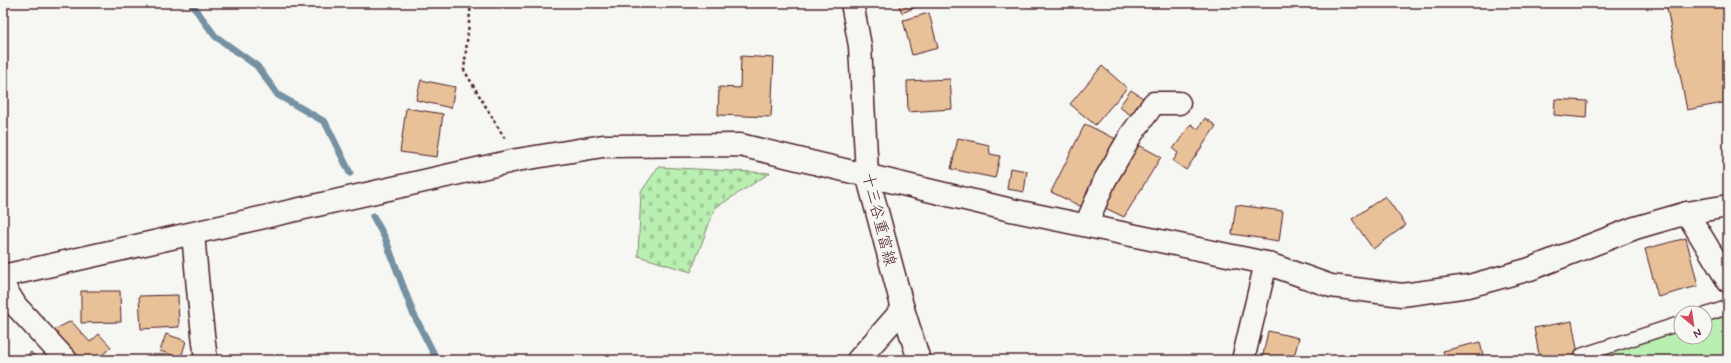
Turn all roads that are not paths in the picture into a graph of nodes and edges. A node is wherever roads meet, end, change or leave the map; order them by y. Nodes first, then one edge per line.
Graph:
1 (852, 3) edge
2 (1179, 103) dead end
3 (867, 174) junction
4 (1728, 206) edge
5 (1687, 213) junction
6 (1086, 225) junction
7 (194, 234) junction
8 (1266, 263) junction
9 (3, 276) edge
10 (1728, 281) edge
11 (3, 285) edge
12 (1728, 307) edge
13 (903, 309) junction
14 (1713, 312) edge
15 (1673, 326) edge
16 (1582, 355) dead end
17 (66, 360) edge
18 (206, 360) edge
19 (858, 360) edge
20 (919, 360) edge
21 (1243, 360) edge

1 - 3 street, 十三谷重富線
2 - 6 street
3 - 6 street
3 - 7 street
3 - 13 street, 十三谷重富線
4 - 5 street
5 - 8 street
5 - 10 street
6 - 8 street
7 - 9 street
7 - 18 street
8 - 21 street
11 - 17 street
12 - 14 lane
13 - 19 street
13 - 20 street, 十三谷重富線
15 - 16 lane

